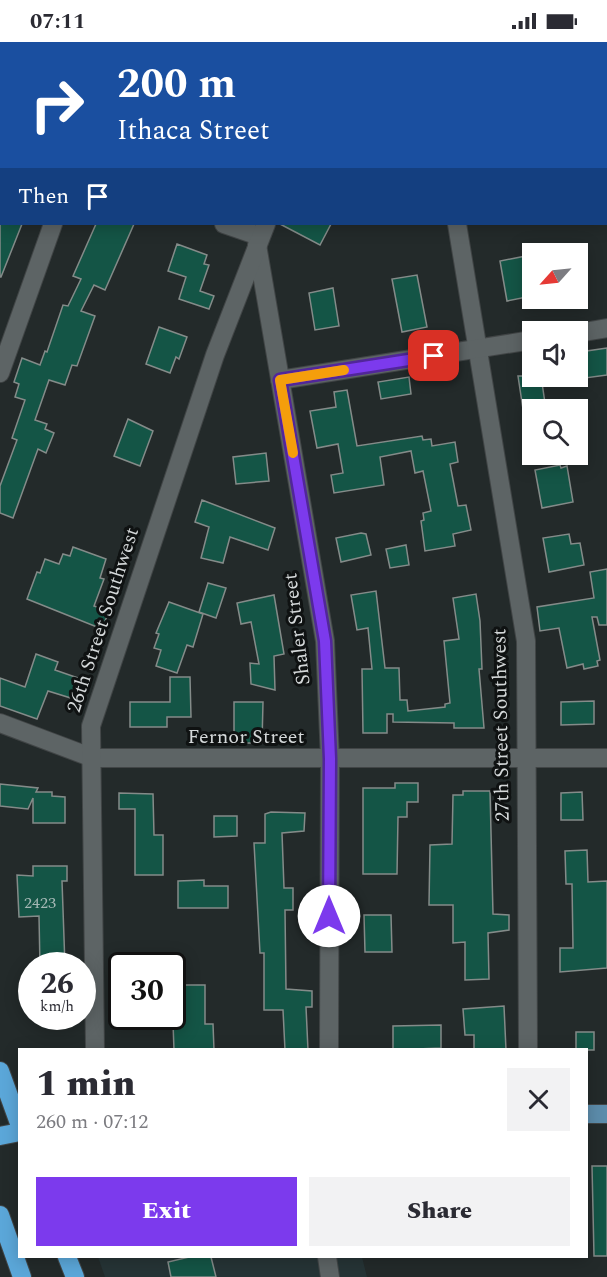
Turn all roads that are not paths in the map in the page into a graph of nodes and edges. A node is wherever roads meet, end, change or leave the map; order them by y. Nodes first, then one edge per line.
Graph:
1 (53, 225) edge
2 (228, 225) edge
3 (457, 225) edge
4 (260, 234) edge
5 (607, 328) edge
6 (588, 331) edge
7 (522, 342) edge
8 (477, 349) junction
9 (0, 372) edge
10 (280, 380) junction
11 (0, 723) edge
12 (607, 758) edge
13 (93, 759) junction
14 (330, 759) junction
15 (525, 760) junction
16 (95, 1048) edge
17 (329, 1048) edge
18 (528, 1048) edge
19 (0, 1071) edge
20 (588, 1114) edge
21 (607, 1114) edge
22 (11, 1133) edge
23 (0, 1215) edge
24 (67, 1258) edge
25 (327, 1258) edge
26 (22, 1277) edge
27 (75, 1277) edge
28 (330, 1277) edge

1 - 9 street
2 - 4 street
3 - 8 street, 27th Street Southwest
4 - 10 street, Shaler Street
4 - 13 street, 26th Street Southwest
5 - 6 street
7 - 8 street
8 - 10 street
8 - 15 street, 27th Street Southwest
10 - 14 street, Shaler Street
11 - 13 street, Fernor Street
12 - 15 street, Fernor Street
13 - 14 street, Fernor Street
13 - 16 street, 26th Street Southwest
14 - 15 street, Fernor Street
14 - 17 street, Shaler Street
15 - 18 street, 27th Street Southwest
19 - 22 highway
20 - 21 main road
23 - 26 highway
24 - 27 highway
25 - 28 street

